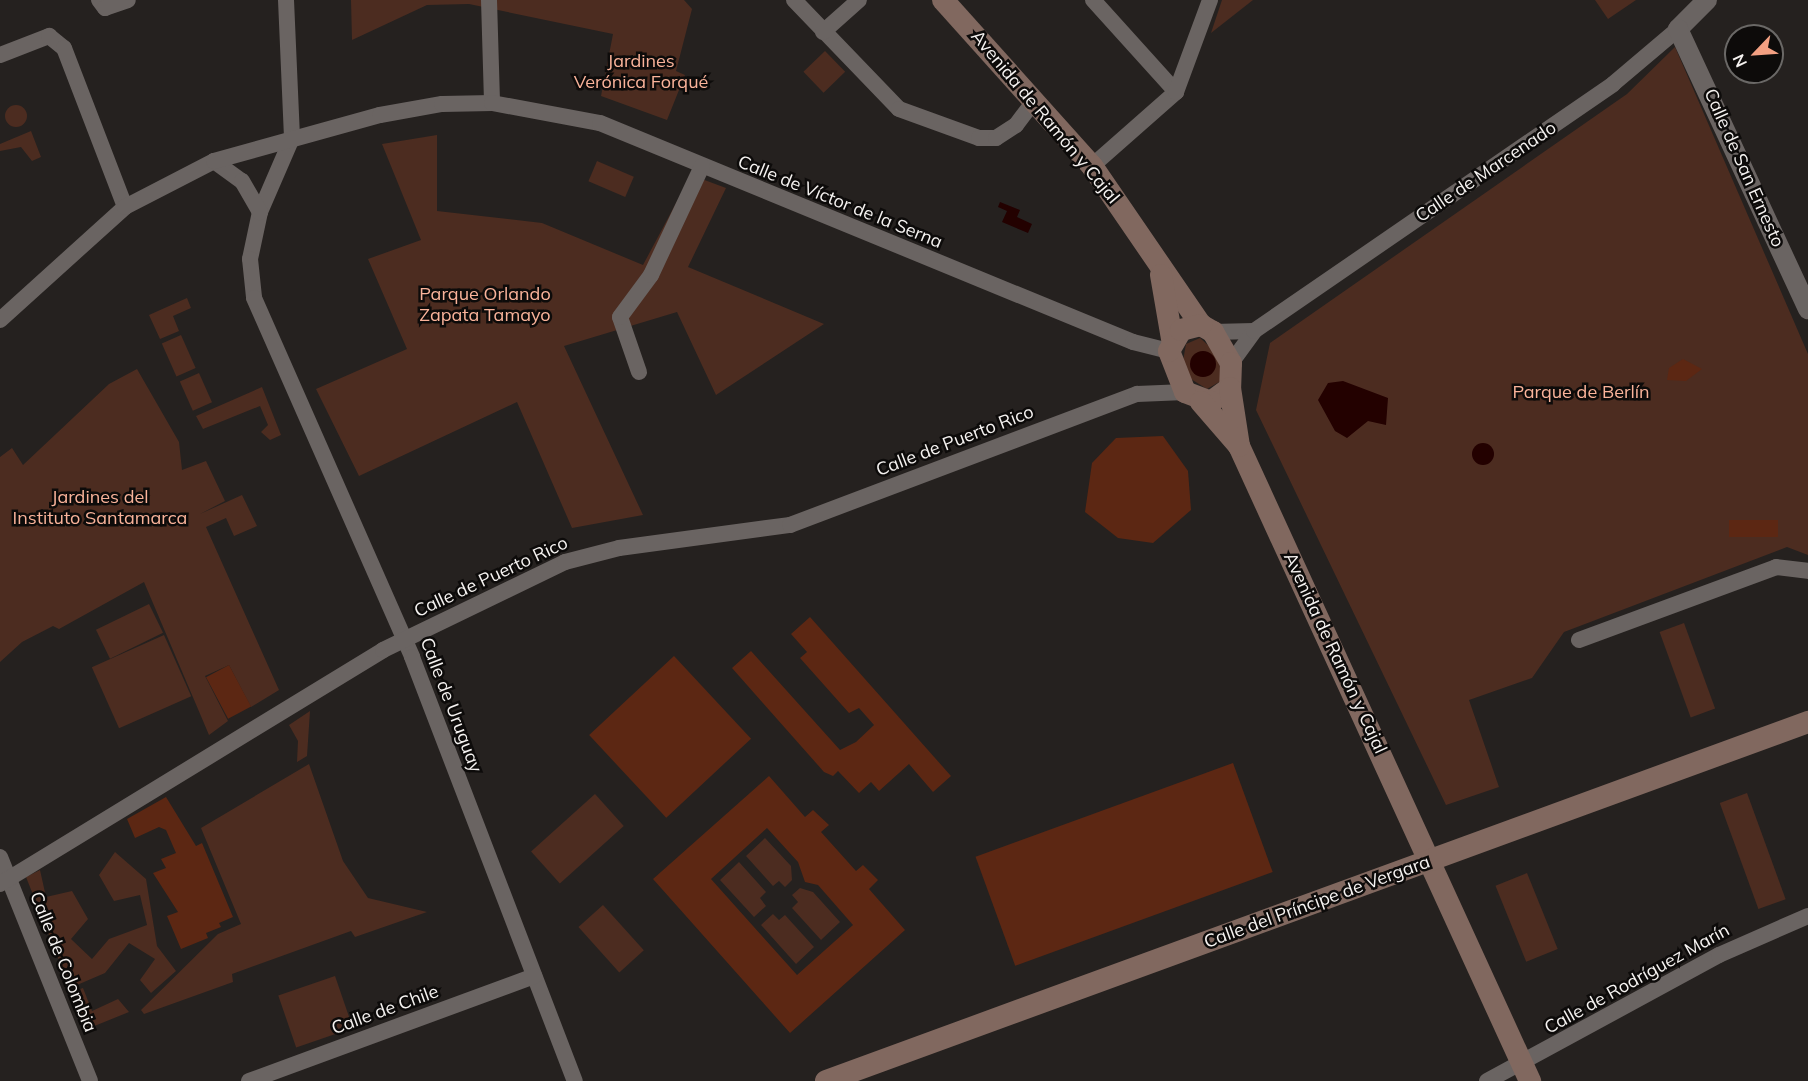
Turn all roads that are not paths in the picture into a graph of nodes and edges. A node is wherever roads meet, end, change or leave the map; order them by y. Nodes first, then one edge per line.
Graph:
1 (128, 0) edge
2 (286, 0) edge
3 (489, 0) edge
4 (794, 0) edge
5 (859, 0) edge
6 (943, 0) edge
7 (1093, 0) edge
8 (1210, 0) edge
9 (1707, 0) edge
10 (102, 4) edge
11 (1678, 28) junction
12 (823, 33) junction
13 (0, 55) edge
14 (1176, 92) junction
15 (1035, 100) junction
16 (492, 103) junction
17 (292, 138) junction
18 (214, 161) junction
19 (1092, 165) junction
20 (702, 166) junction
21 (125, 207) junction
22 (260, 212) junction
23 (1160, 270) junction
24 (1808, 309) edge
25 (0, 320) edge
26 (1207, 329) junction
27 (1254, 331) junction
28 (1171, 345) junction
29 (1231, 363) junction
30 (639, 372) dead end
31 (1230, 388) junction
32 (1193, 397) junction
33 (1239, 446) junction
34 (1808, 571) edge
35 (404, 639) junction
36 (1579, 640) dead end
37 (1808, 722) edge
38 (0, 857) edge
39 (1430, 860) junction
40 (5, 882) edge
41 (1808, 916) edge
42 (534, 976) junction
43 (1526, 1072) edge
44 (90, 1081) edge
45 (249, 1081) edge
46 (575, 1081) edge
47 (826, 1081) edge
48 (1487, 1081) edge

1 - 10 street
2 - 17 street
3 - 16 street
4 - 12 street
5 - 12 street
6 - 15 main road, Avenida de Ramón y Cajal
7 - 14 street
8 - 14 street
9 - 11 street, Calle de Marcenado
11 - 24 street, Calle de San Ernesto
11 - 27 street, Calle de Marcenado
12 - 15 street
13 - 21 street
14 - 19 street
15 - 19 main road, Avenida de Ramón y Cajal
16 - 17 street, Calle de Víctor de la Serna
16 - 20 street, Calle de Víctor de la Serna
17 - 18 street, Calle de Víctor de la Serna
17 - 22 street, Calle de Uruguay
18 - 21 street, Calle de Víctor de la Serna
18 - 22 street
19 - 23 main road, Avenida de Ramón y Cajal
20 - 28 street, Calle de Víctor de la Serna
20 - 30 street
21 - 25 street, Calle de Víctor de la Serna
22 - 35 street, Calle de Uruguay
23 - 26 main road, Avenida de Ramón y Cajal
23 - 28 main road, Avenida de Ramón y Cajal
26 - 27 street
26 - 28 main road
26 - 29 main road, Avenida de Ramón y Cajal
27 - 29 street, Calle de Marcenado
28 - 32 main road, Avenida de Ramón y Cajal
29 - 31 main road, Avenida de Ramón y Cajal
31 - 32 main road
31 - 33 main road, Avenida de Ramón y Cajal
32 - 33 main road, Avenida de Ramón y Cajal
32 - 35 street, Calle de Puerto Rico
33 - 39 main road, Avenida de Ramón y Cajal
34 - 36 street
35 - 40 street, Calle de Puerto Rico
35 - 42 street, Calle de Uruguay
37 - 39 main road, Calle del Príncipe de Vergara
38 - 40 street, Calle de Colombia
39 - 43 main road, Avenida de Ramón y Cajal
39 - 47 main road, Calle del Príncipe de Vergara
40 - 44 street, Calle de Colombia
41 - 43 street, Calle de Rodríguez Marín
42 - 45 street, Calle de Chile
42 - 46 street, Calle de Uruguay
43 - 48 street, Calle de Rodríguez Marín

